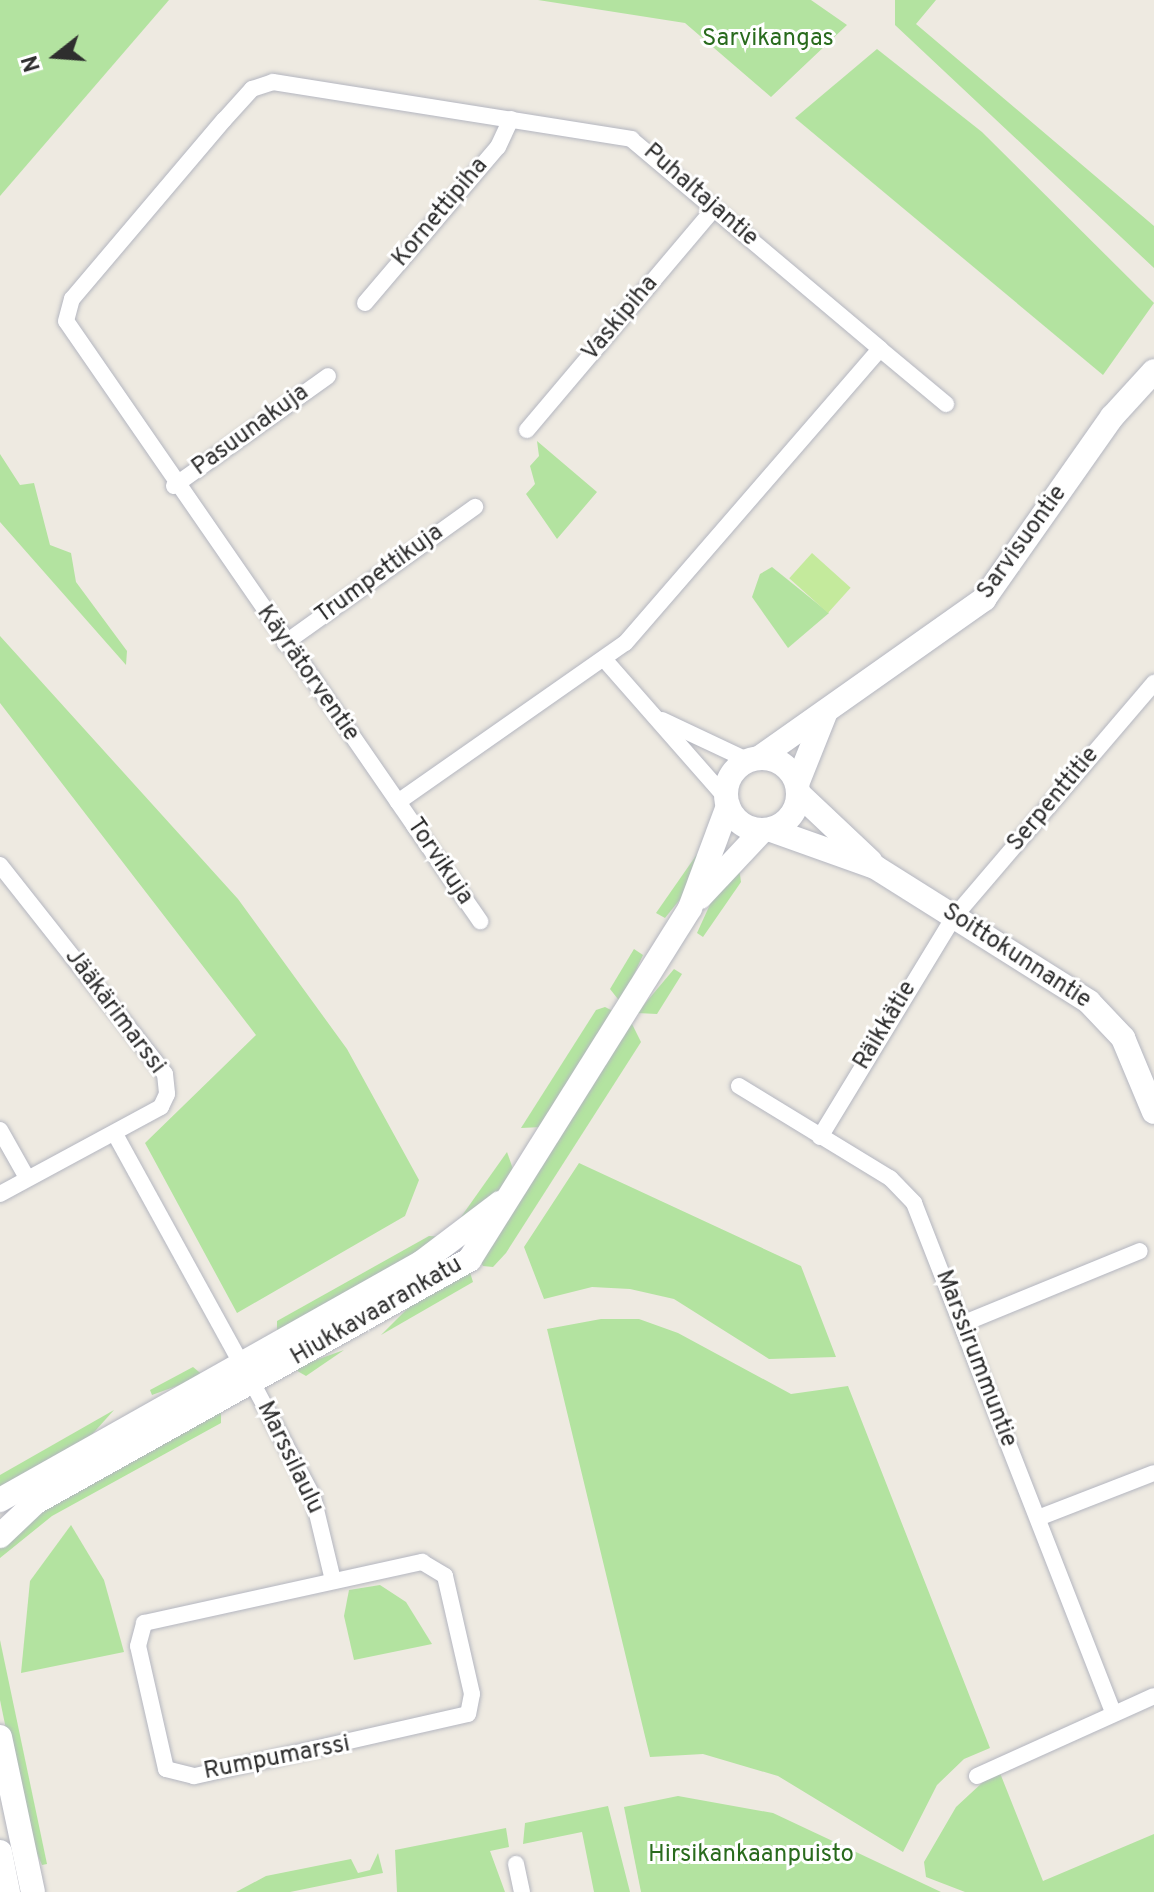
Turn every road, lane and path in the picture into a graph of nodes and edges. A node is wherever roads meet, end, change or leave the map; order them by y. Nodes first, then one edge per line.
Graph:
1 (511, 119) junction
2 (714, 209) junction
3 (365, 303) dead end
4 (73, 340) joint
5 (880, 349) junction
6 (1154, 371) edge
7 (328, 376) dead end
8 (946, 404) dead end
9 (527, 430) dead end
10 (174, 486) junction
11 (475, 507) dead end
12 (285, 643) junction
13 (604, 659) junction
14 (1154, 683) edge
15 (644, 709) junction
16 (825, 714) junction
17 (754, 759) junction
18 (798, 789) junction
19 (398, 802) junction
20 (727, 802) junction
21 (767, 831) junction
22 (0, 865) edge
23 (875, 867) junction
24 (690, 908) junction
25 (954, 917) junction
26 (480, 921) dead end
27 (739, 1086) dead end
28 (1154, 1112) edge
29 (0, 1130) edge
30 (115, 1134) junction
31 (820, 1137) junction
32 (27, 1178) junction
33 (516, 1187) junction
34 (0, 1194) edge
35 (1140, 1251) dead end
36 (962, 1324) junction
37 (240, 1361) junction
38 (253, 1384) junction
39 (1154, 1473) edge
40 (0, 1500) edge
41 (1038, 1518) junction
42 (0, 1536) edge
43 (333, 1580) junction
44 (1154, 1696) edge
45 (1113, 1712) junction
46 (0, 1737) edge
47 (977, 1776) dead end
48 (0, 1852) edge
49 (516, 1864) dead end
50 (8, 1892) edge
51 (33, 1892) edge
52 (522, 1892) edge

1 - 2 street, Puhaltajantie
1 - 3 street, Kornettipiha
1 - 4 street, Puhaltajantie
2 - 5 street, Puhaltajantie
2 - 9 street, Vaskipiha
4 - 10 street, Käyrätorventie
5 - 8 street, Puhaltajantie
5 - 13 street
6 - 16 street, Sarvisuontie
7 - 10 street, Pasuunakuja
10 - 12 street, Käyrätorventie
11 - 12 street, Trumpettikuja
12 - 19 street, Käyrätorventie
13 - 15 street
13 - 19 street
14 - 25 street, Serpenttitie
15 - 17 street
15 - 20 street
16 - 17 street, Sarvisuontie
16 - 18 street
17 - 18 street
17 - 20 street
18 - 21 street
18 - 23 street, Soittokunnantie
19 - 26 street, Torvikuja
20 - 21 street
20 - 24 street, Hiukkavaarankatu
21 - 23 street, Soittokunnantie
21 - 24 street, Hiukkavaarankatu
22 - 30 street, Jääkärimarssi
23 - 25 street, Soittokunnantie
24 - 33 street, Hiukkavaarankatu
25 - 28 street, Soittokunnantie
25 - 31 street, Räikkätie
27 - 31 street, Marssirummuntie
29 - 32 street
30 - 32 street
30 - 37 street
31 - 36 street, Marssirummuntie
32 - 34 street
33 - 37 street, Hiukkavaarankatu
33 - 38 street, Hiukkavaarankatu
35 - 36 street
36 - 41 street, Marssirummuntie
37 - 38 street
37 - 40 street, Hiukkavaarankatu
38 - 42 street, Hiukkavaarankatu
38 - 43 street, Marssilaulu
39 - 41 street
41 - 45 street, Marssirummuntie
43 - 43 street, Rumpumarssi
44 - 45 street
45 - 47 street
46 - 51 street
48 - 50 street
49 - 52 street

